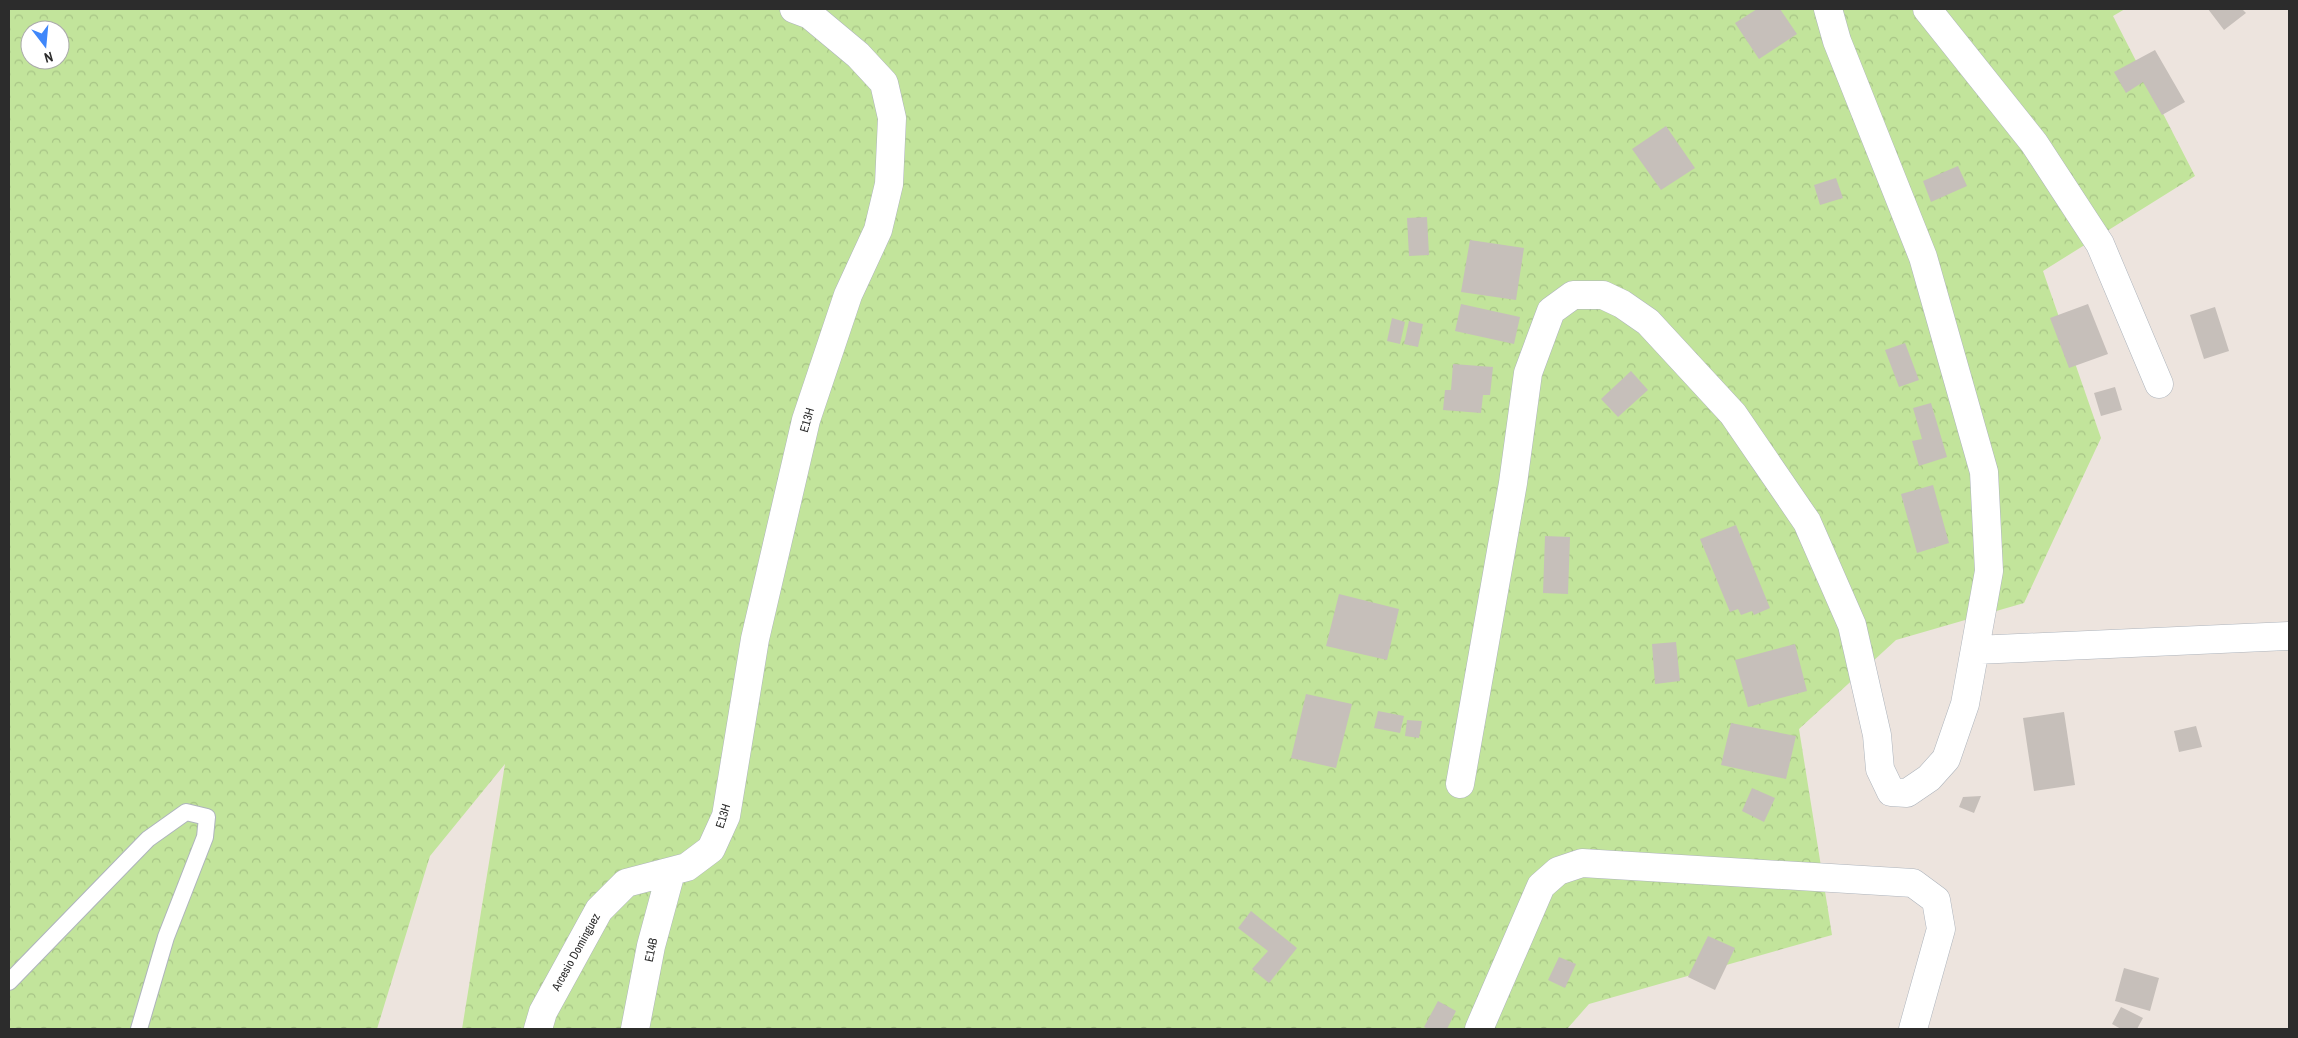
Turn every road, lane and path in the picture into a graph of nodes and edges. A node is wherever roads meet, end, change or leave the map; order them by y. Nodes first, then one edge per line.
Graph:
1 (794, 9) edge
2 (1828, 9) edge
3 (1927, 9) edge
4 (2159, 384) dead end
5 (2289, 636) edge
6 (1975, 650) junction
7 (1460, 784) dead end
8 (671, 872) junction
9 (9, 982) edge
10 (139, 1029) edge
11 (538, 1029) edge
12 (635, 1029) edge
13 (1479, 1029) edge
14 (1913, 1029) edge

1 - 8 street, E13H
2 - 6 street
3 - 4 street
5 - 6 street
6 - 7 street
8 - 11 street, Arcesio Dominguez
8 - 12 street, E14B
9 - 10 lane
13 - 14 street

